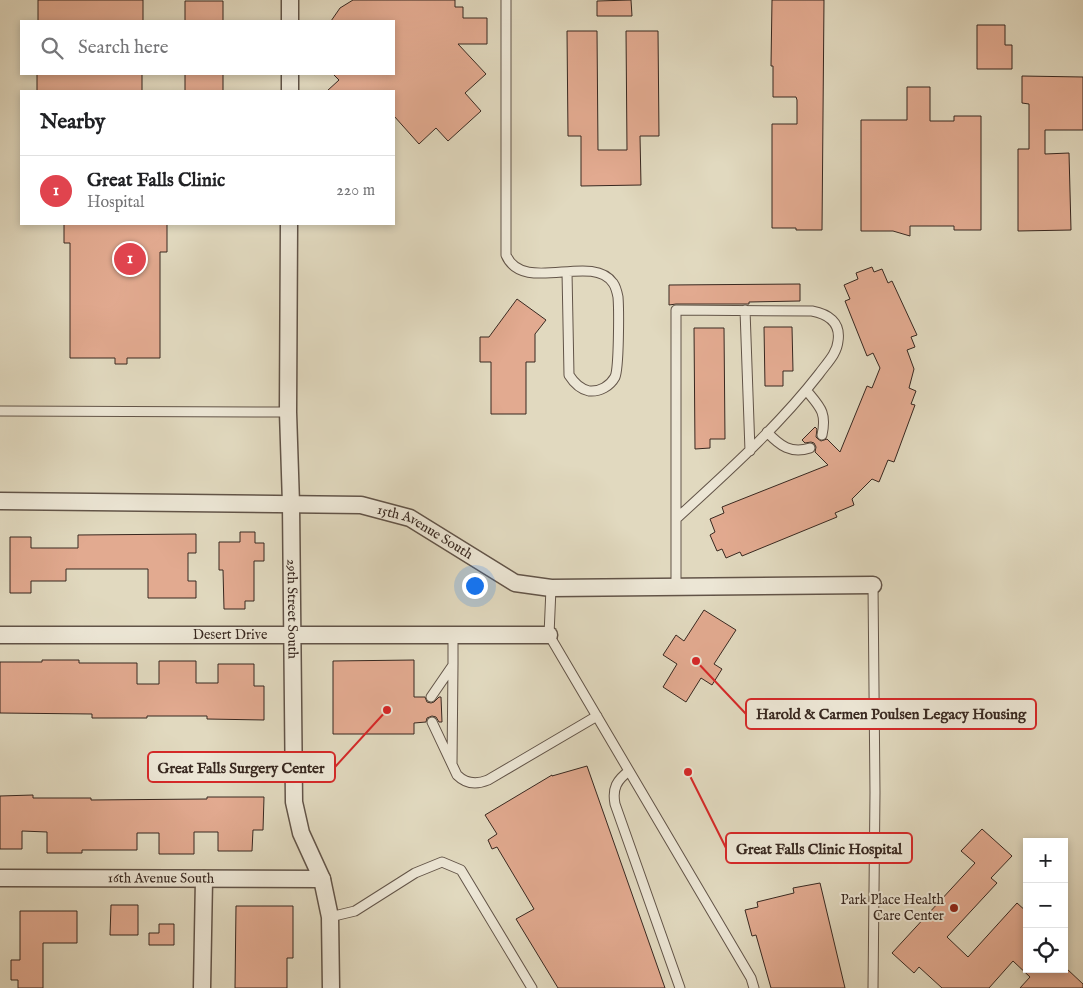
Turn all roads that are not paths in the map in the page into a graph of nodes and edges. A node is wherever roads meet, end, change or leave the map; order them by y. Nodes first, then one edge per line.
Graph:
1 (290, 0) edge
2 (506, 0) edge
3 (290, 20) edge
4 (290, 75) edge
5 (290, 90) edge
6 (289, 225) edge
7 (566, 272) junction
8 (746, 310) junction
9 (806, 390) junction
10 (0, 411) edge
11 (288, 412) junction
12 (768, 432) junction
13 (822, 435) dead end
14 (810, 448) dead end
15 (750, 451) junction
16 (0, 501) edge
17 (291, 504) junction
18 (676, 519) junction
19 (873, 585) joint
20 (676, 587) junction
21 (552, 588) junction
22 (0, 635) edge
23 (453, 635) junction
24 (549, 635) junction
25 (293, 636) junction
26 (453, 666) junction
27 (431, 697) dead end
28 (597, 716) junction
29 (432, 722) dead end
30 (452, 767) junction
31 (629, 770) junction
32 (0, 878) edge
33 (204, 879) junction
34 (322, 879) junction
35 (330, 917) junction
36 (202, 988) edge
37 (331, 988) edge
38 (532, 988) edge
39 (680, 988) edge
40 (754, 988) edge
41 (873, 988) edge

1 - 3 street
2 - 7 lane
4 - 5 street
6 - 11 street, 29th Street South
7 - 7 lane
8 - 9 lane
8 - 15 lane
8 - 18 lane
9 - 12 lane
9 - 13 lane
10 - 11 lane
11 - 17 street, 29th Street South
12 - 14 lane
12 - 15 lane
15 - 18 lane
16 - 17 street, 15th Avenue South
17 - 21 street, 15th Avenue South
17 - 25 street, 29th Street South
18 - 20 lane
19 - 20 street, 15th Avenue South
19 - 41 lane
20 - 21 street, 15th Avenue South
21 - 24 lane
22 - 25 street, Desert Drive
23 - 24 street, Desert Drive
23 - 25 street, Desert Drive
23 - 26 lane
24 - 28 lane
25 - 34 street, 29th Street South
26 - 27 lane
26 - 30 lane
28 - 30 lane
28 - 31 lane
29 - 30 lane
31 - 39 lane
31 - 40 lane
32 - 33 street, 16th Avenue South
33 - 34 street, 16th Avenue South
33 - 36 street
34 - 35 street, 29th Street South
35 - 37 street, 29th Street South
35 - 38 lane

